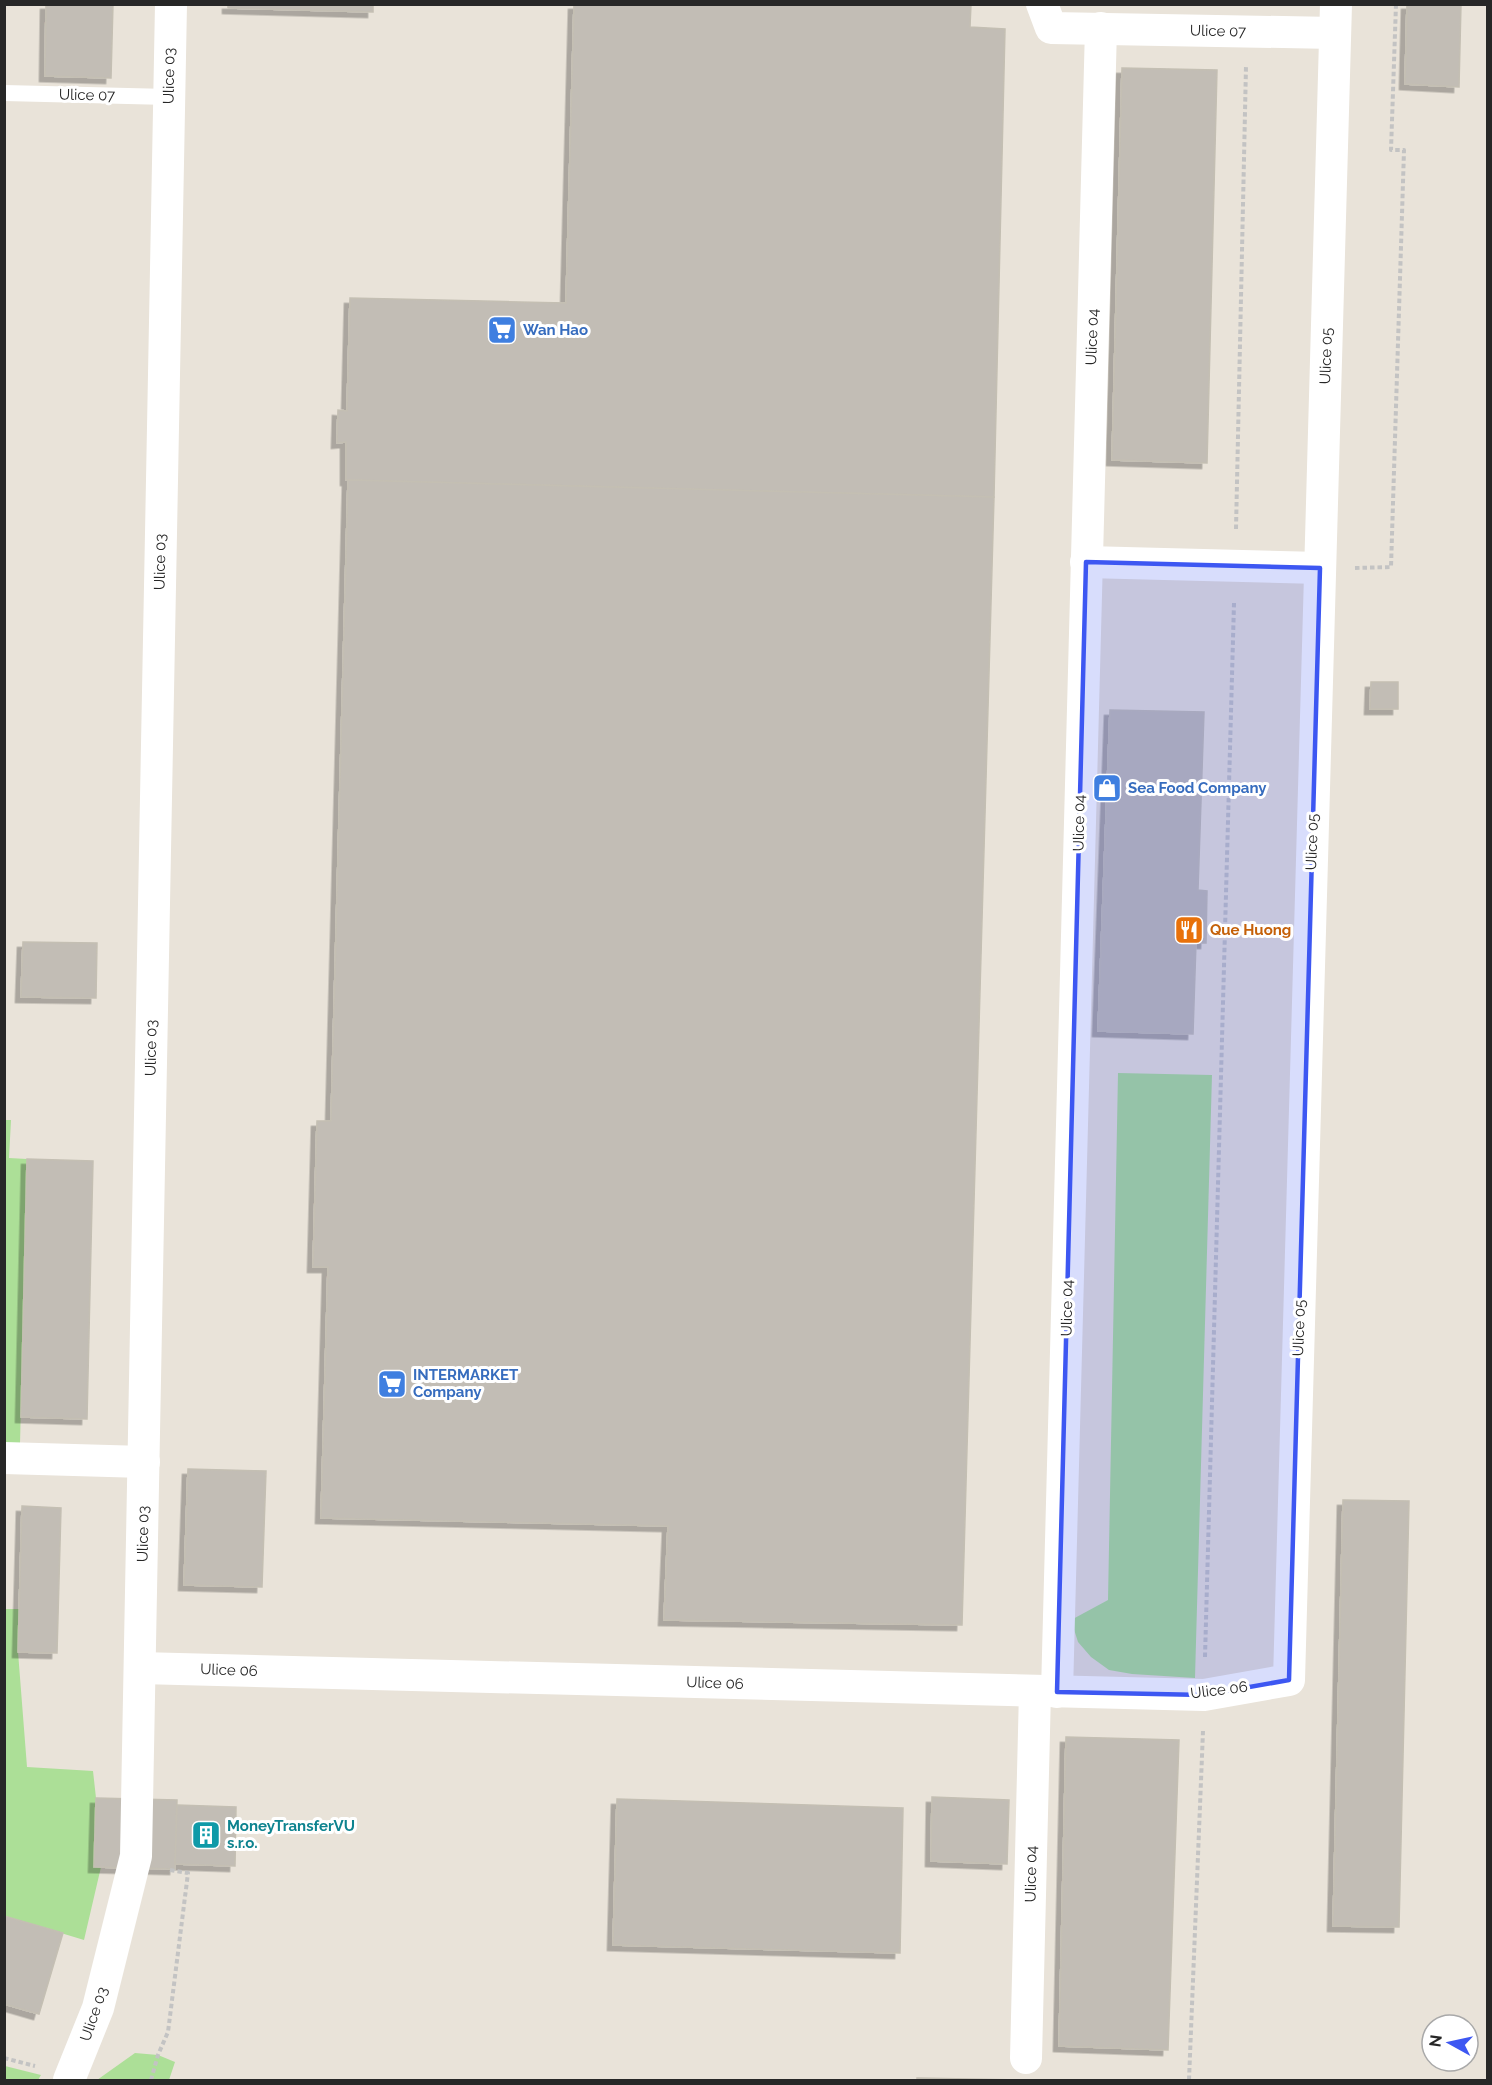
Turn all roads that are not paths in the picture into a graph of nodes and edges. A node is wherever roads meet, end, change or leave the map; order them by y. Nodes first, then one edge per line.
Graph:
1 (171, 4) edge
2 (1042, 4) edge
3 (1335, 19) edge
4 (1101, 28) junction
5 (4, 93) edge
6 (169, 97) junction
7 (1086, 562) junction
8 (1320, 568) junction
9 (4, 1458) edge
10 (144, 1461) junction
11 (140, 1668) junction
12 (1289, 1680) joint
13 (1046, 1691) junction
14 (1026, 2058) dead end
15 (69, 2080) edge

1 - 6 street, Ulice 03
2 - 4 street
3 - 4 street, Ulice 07
3 - 8 street, Ulice 05
4 - 7 street, Ulice 04
5 - 6 lane, Ulice 07
6 - 10 street, Ulice 03
7 - 8 street
7 - 13 street, Ulice 04
8 - 12 street, Ulice 05
9 - 10 street
10 - 11 street, Ulice 03
11 - 13 street, Ulice 06
11 - 15 street, Ulice 03
12 - 13 street, Ulice 06
13 - 14 street, Ulice 04

